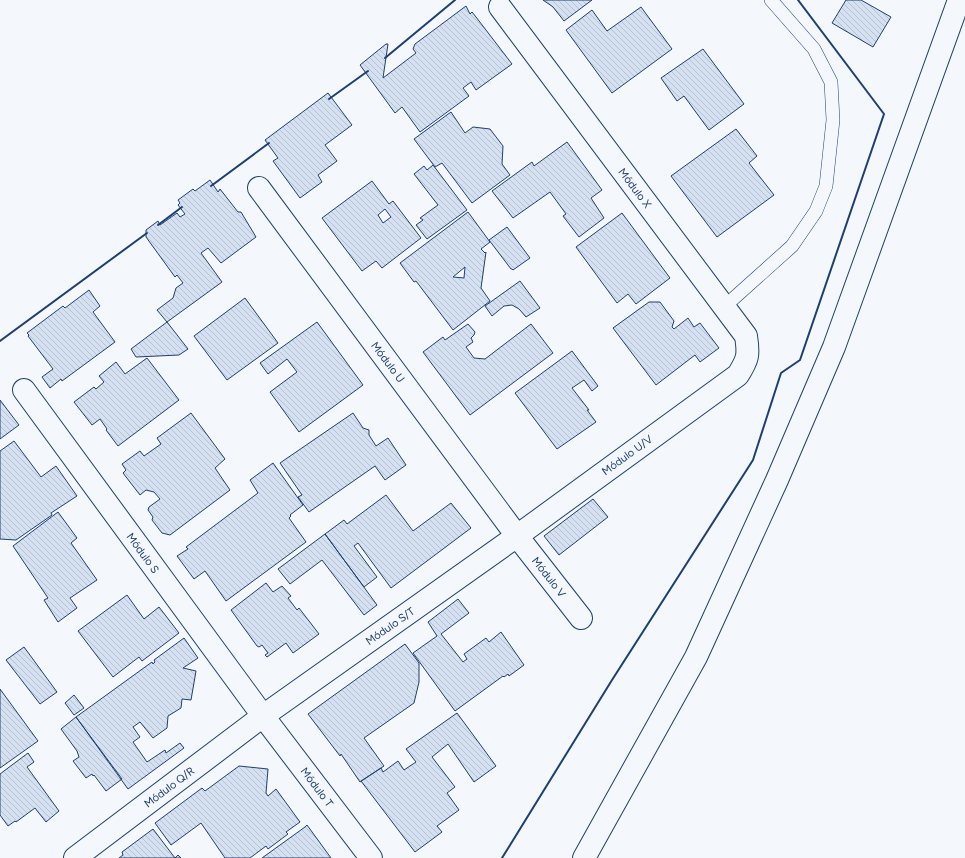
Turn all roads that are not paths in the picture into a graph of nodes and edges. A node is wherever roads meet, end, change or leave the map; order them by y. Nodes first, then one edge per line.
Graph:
1 (771, 0) edge
2 (959, 0) edge
3 (500, 7) dead end
4 (259, 188) dead end
5 (724, 307) junction
6 (738, 375) joint
7 (24, 390) dead end
8 (517, 536) junction
9 (581, 618) dead end
10 (263, 716) junction
11 (75, 858) edge
12 (371, 858) edge
13 (584, 858) edge

1 - 5 lane
2 - 13 street
3 - 5 street, Módulo X
4 - 8 street, Módulo U
5 - 6 street, Módulo X
6 - 8 street, Módulo U/V
7 - 10 street, Módulo S
8 - 9 street, Módulo V
8 - 10 street, Módulo S/T
10 - 11 street, Módulo Q/R
10 - 12 street, Módulo T

